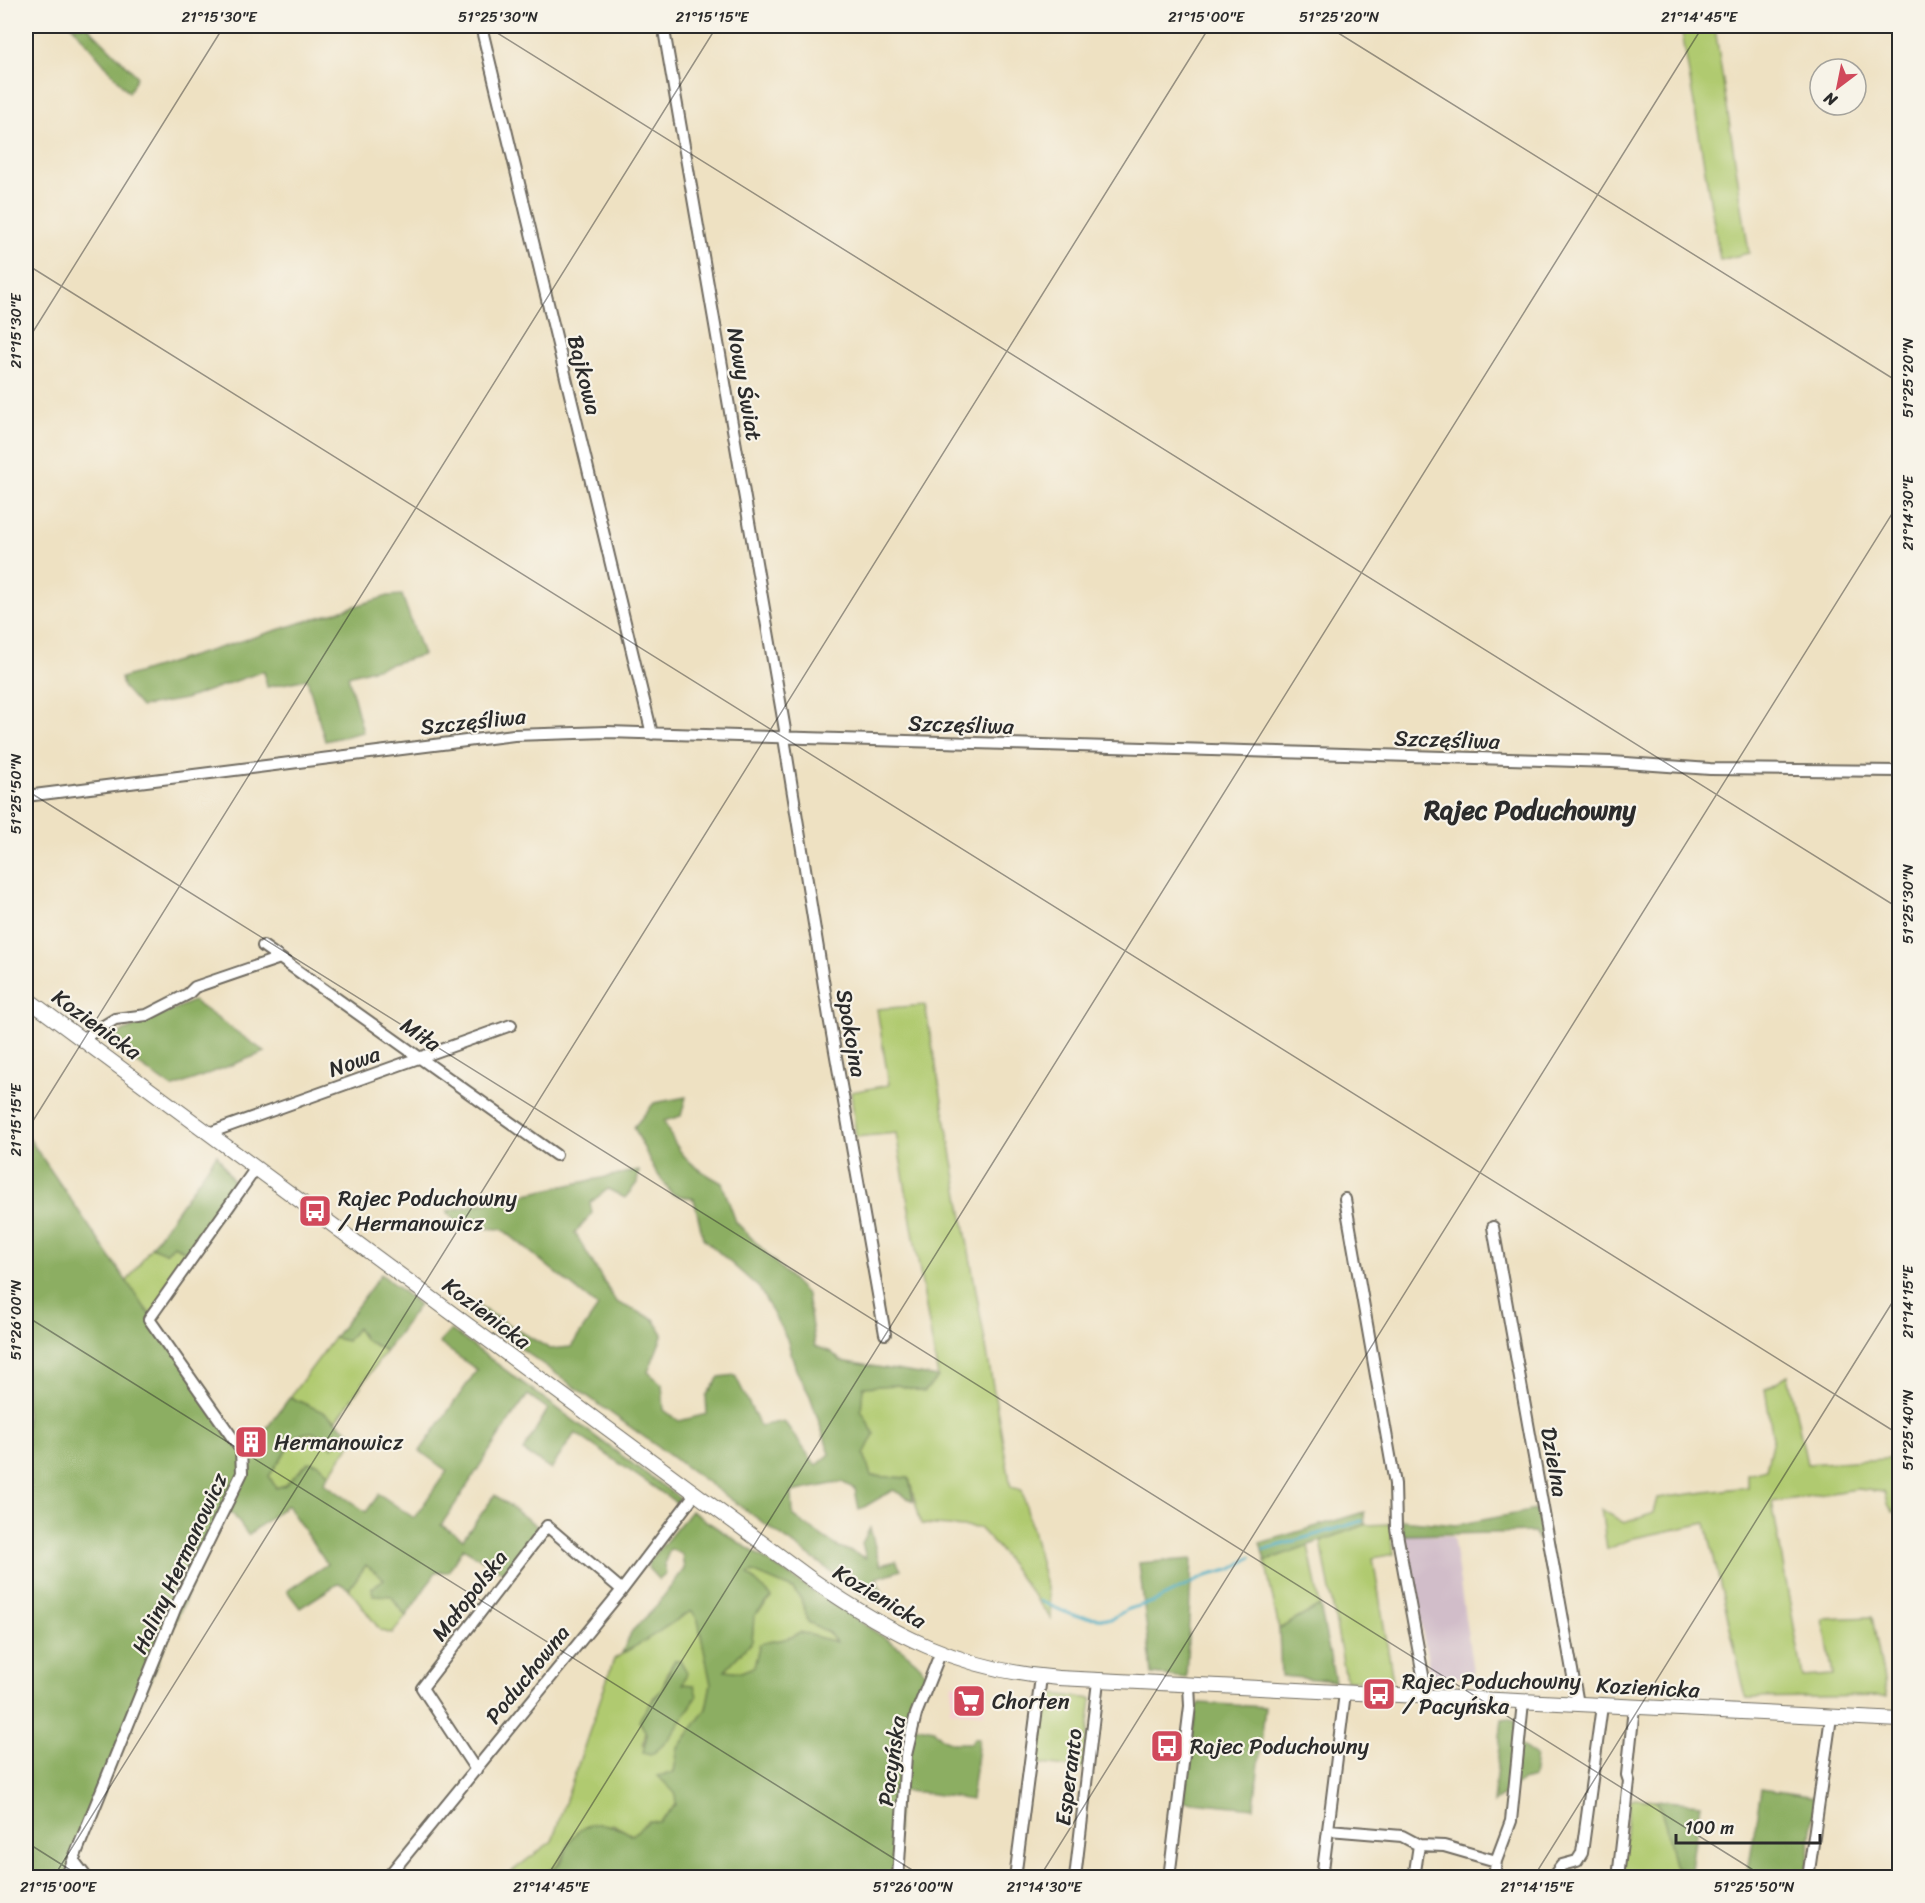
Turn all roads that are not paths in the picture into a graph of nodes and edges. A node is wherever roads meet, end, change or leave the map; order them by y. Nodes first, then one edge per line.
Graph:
1 (481, 26) edge
2 (665, 36) dead end
3 (652, 734) junction
4 (784, 738) junction
5 (1899, 771) edge
6 (26, 796) edge
7 (263, 946) dead end
8 (280, 958) junction
9 (26, 998) edge
10 (511, 1024) dead end
11 (82, 1039) junction
12 (421, 1058) junction
13 (209, 1133) junction
14 (556, 1155) dead end
15 (256, 1168) junction
16 (1345, 1199) dead end
17 (1493, 1227) dead end
18 (885, 1334) dead end
19 (695, 1494) junction
20 (622, 1590) junction
21 (940, 1654) junction
22 (1041, 1677) junction
23 (1098, 1681) junction
24 (1189, 1685) junction
25 (1345, 1693) junction
26 (1426, 1697) junction
27 (1523, 1702) junction
28 (1578, 1704) junction
29 (1602, 1706) junction
30 (1634, 1708) junction
31 (1831, 1717) junction
32 (1899, 1720) edge
33 (476, 1770) junction
34 (1329, 1830) junction
35 (1419, 1845) junction
36 (74, 1861) junction
37 (1496, 1861) junction
38 (66, 1878) edge
39 (87, 1878) edge
40 (387, 1878) edge
41 (898, 1878) edge
42 (1015, 1878) edge
43 (1075, 1878) edge
44 (1169, 1878) edge
45 (1322, 1878) edge
46 (1414, 1878) edge
47 (1494, 1878) edge
48 (1552, 1878) edge
49 (1618, 1878) edge
50 (1808, 1878) edge

1 - 3 street, Bajkowa
2 - 4 street, Nowy Świat
3 - 4 street, Szczęśliwa
3 - 6 street, Szczęśliwa
4 - 5 street, Szczęśliwa
4 - 18 street, Spokojna
7 - 8 street, Miła
8 - 11 street
8 - 12 street, Miła
9 - 11 main road, Kozienicka
10 - 12 street, Nowa
11 - 13 main road, Kozienicka
12 - 13 street, Nowa
12 - 14 street, Miła
13 - 15 main road, Kozienicka
15 - 19 main road, Kozienicka
15 - 36 street, Haliny Hermanowicz
16 - 26 street
17 - 28 street, Dzielna
19 - 20 street, Poduchowna
19 - 21 main road, Kozienicka
20 - 33 street, Poduchowna
20 - 33 street, Małopolska
21 - 22 main road, Kozienicka
21 - 41 street, Pacyńska
22 - 23 main road, Kozienicka
22 - 42 street
23 - 24 main road, Kozienicka
23 - 43 street, Esperanto
24 - 25 main road, Kozienicka
24 - 44 street
25 - 26 main road, Kozienicka
25 - 34 street
26 - 27 main road, Kozienicka
27 - 28 main road, Kozienicka
27 - 37 street
28 - 29 main road, Kozienicka
29 - 30 main road, Kozienicka
29 - 48 street
30 - 31 main road, Kozienicka
30 - 49 street
31 - 32 main road, Kozienicka
31 - 50 street
33 - 40 street, Poduchowna
34 - 35 street
34 - 45 street
35 - 37 street
35 - 46 street
36 - 38 street, Haliny Hermanowicz
36 - 39 street
37 - 47 street

